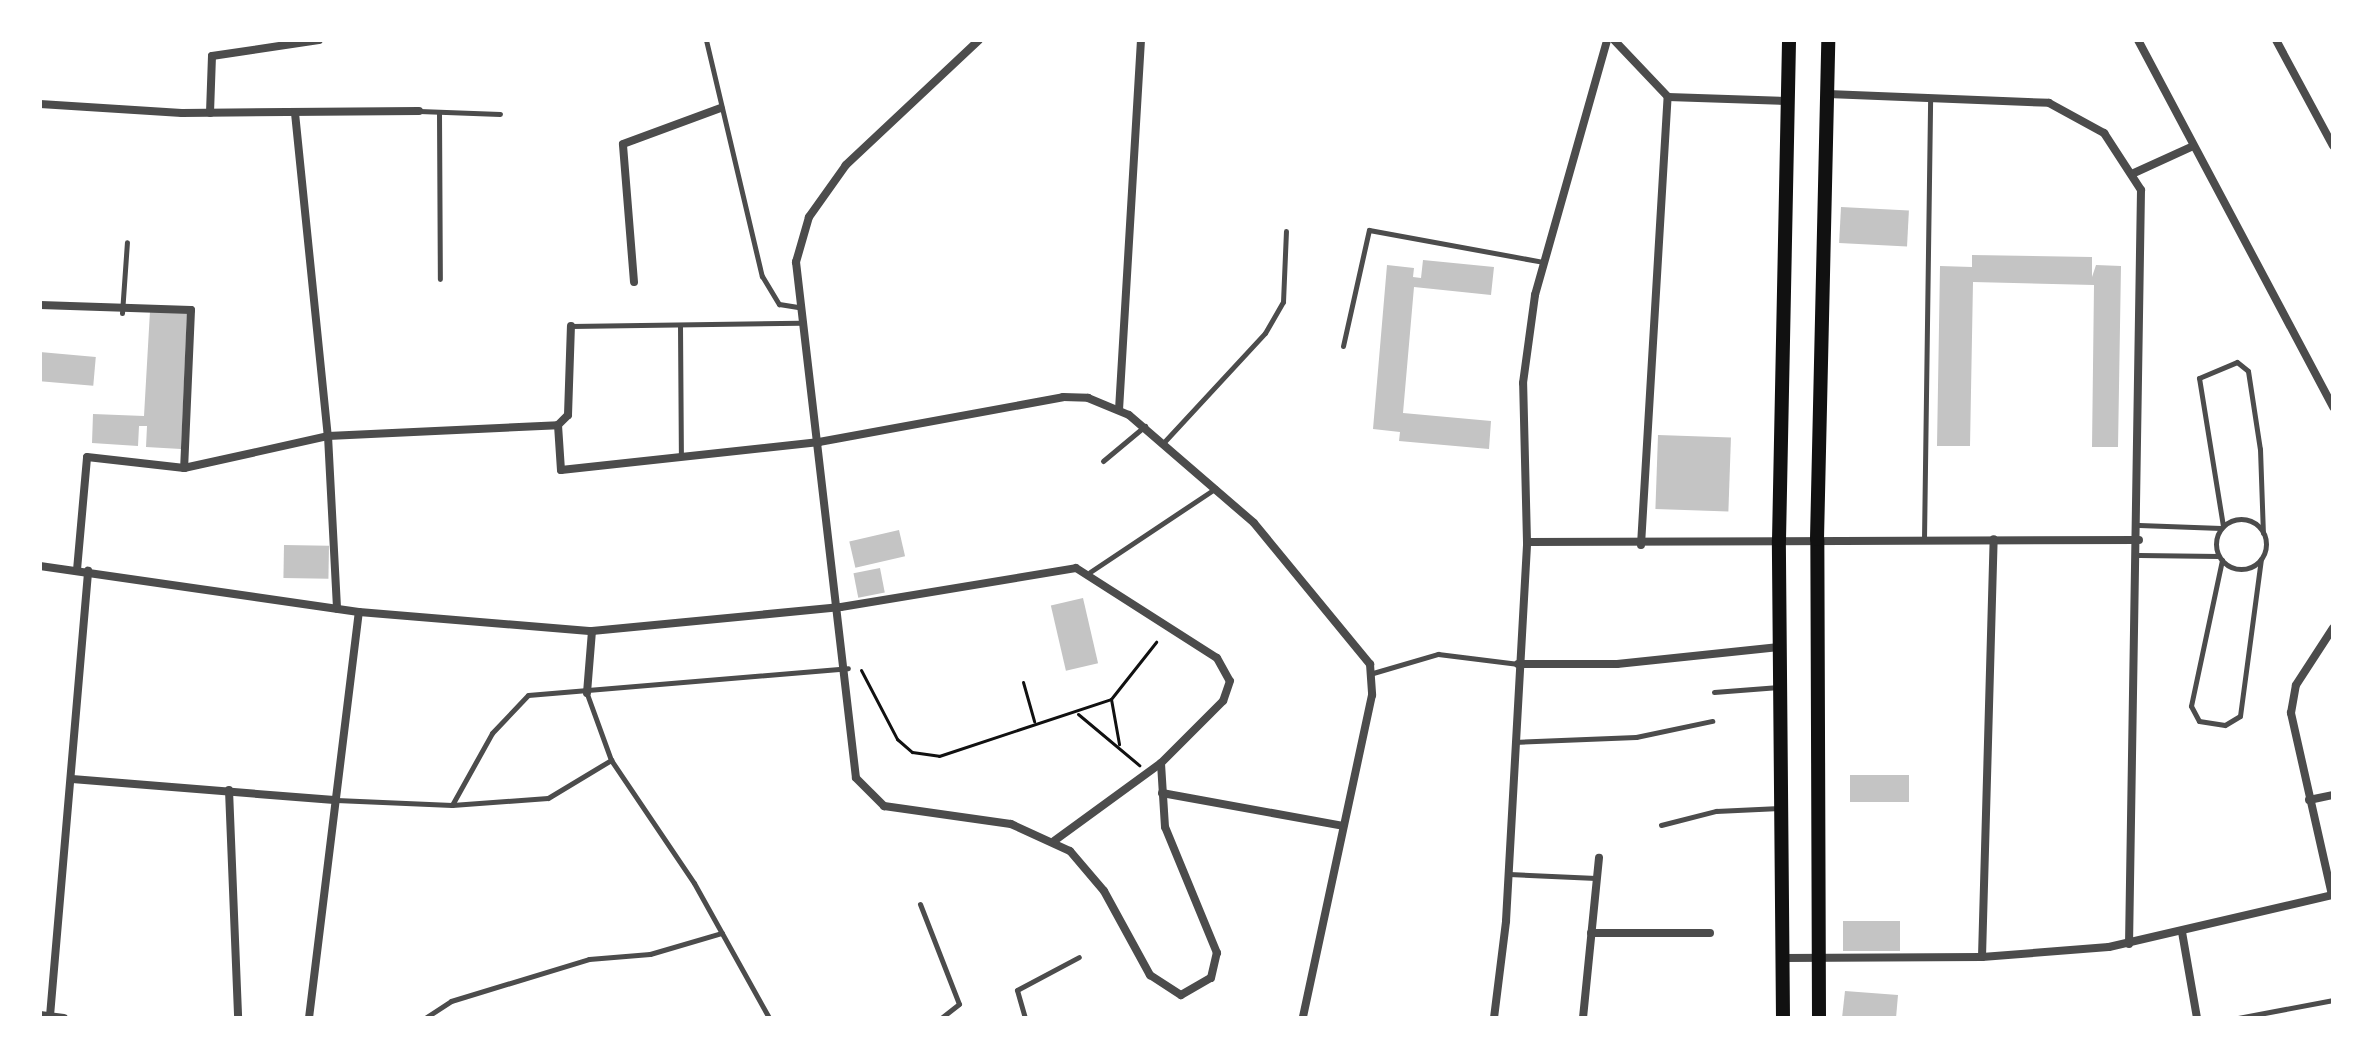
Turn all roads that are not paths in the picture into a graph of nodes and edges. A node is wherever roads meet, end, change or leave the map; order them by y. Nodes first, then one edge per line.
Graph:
1 (319, 40) edge
2 (706, 40) edge
3 (979, 40) edge
4 (1141, 40) edge
5 (1607, 40) edge
6 (1614, 40) edge
7 (1789, 40) edge
8 (1828, 40) edge
9 (2138, 40) edge
10 (2276, 40) edge
11 (1828, 94) junction
12 (1930, 96) junction
13 (1668, 97) junction
14 (1788, 101) junction
15 (40, 104) edge
16 (721, 108) junction
17 (419, 111) joint
18 (210, 113) junction
19 (295, 113) junction
20 (439, 113) junction
21 (500, 114) dead end
22 (2333, 146) edge
23 (2191, 147) junction
24 (2134, 173) junction
25 (1286, 231) dead end
26 (127, 242) dead end
27 (1545, 262) junction
28 (440, 279) dead end
29 (634, 282) dead end
30 (40, 305) edge
31 (798, 307) junction
32 (122, 313) junction
33 (800, 323) junction
34 (680, 325) junction
35 (571, 326) joint
36 (1343, 346) dead end
37 (2333, 407) edge
38 (1119, 410) junction
39 (558, 425) junction
40 (1145, 426) junction
41 (328, 436) junction
42 (1165, 441) junction
43 (819, 442) junction
44 (681, 457) junction
45 (1103, 461) dead end
46 (184, 468) junction
47 (1217, 487) junction
48 (2139, 525) junction
49 (2222, 527) junction
50 (2263, 533) junction
51 (1817, 539) junction
52 (1924, 539) junction
53 (1994, 539) junction
54 (1779, 540) junction
55 (2139, 540) junction
56 (1527, 542) junction
57 (1641, 545) junction
58 (2139, 555) junction
59 (2220, 558) junction
60 (2261, 559) junction
61 (40, 566) edge
62 (77, 570) junction
63 (88, 571) junction
64 (1090, 572) junction
65 (841, 607) junction
66 (337, 609) junction
67 (359, 612) junction
68 (2333, 628) edge
69 (592, 631) junction
70 (1779, 647) junction
71 (1518, 664) junction
72 (853, 666) junction
73 (1373, 673) junction
74 (1780, 687) junction
75 (1714, 692) dead end
76 (587, 693) junction
77 (1712, 721) dead end
78 (1513, 742) junction
79 (611, 760) junction
80 (1161, 763) junction
81 (72, 779) junction
82 (229, 790) junction
83 (1162, 793) junction
84 (2333, 795) edge
85 (334, 800) junction
86 (2309, 800) junction
87 (452, 805) junction
88 (1781, 808) junction
89 (1661, 825) dead end
90 (1343, 826) junction
91 (1054, 841) junction
92 (1599, 858) dead end
93 (1509, 874) junction
94 (1597, 878) junction
95 (2333, 897) edge
96 (920, 904) dead end
97 (2182, 932) junction
98 (722, 933) junction
99 (1591, 933) junction
100 (1710, 933) dead end
101 (2129, 944) junction
102 (1079, 957) dead end
103 (1982, 957) junction
104 (1783, 958) junction
105 (1820, 958) junction
106 (2333, 1000) edge
107 (40, 1015) edge
108 (50, 1016) junction
109 (64, 1018) edge
110 (238, 1018) edge
111 (309, 1018) edge
112 (425, 1018) edge
113 (769, 1018) edge
114 (941, 1018) edge
115 (1025, 1018) edge
116 (1303, 1018) edge
117 (1494, 1018) edge
118 (1583, 1018) edge
119 (1783, 1018) edge
120 (1819, 1018) edge
121 (2197, 1018) edge
122 (2238, 1018) edge

1 - 18 street
2 - 16 lane
3 - 31 street
4 - 38 street
5 - 27 street
6 - 13 street
7 - 14 main road
8 - 11 main road
9 - 23 street
10 - 22 street
11 - 12 street
11 - 51 main road
12 - 24 street
12 - 52 lane
13 - 14 street
13 - 57 street
14 - 54 main road
15 - 18 street
16 - 29 street
16 - 31 lane
17 - 19 street
17 - 20 lane
18 - 19 street
19 - 41 street
20 - 21 lane
20 - 28 lane
23 - 24 street
23 - 37 street
24 - 48 street
25 - 42 lane
26 - 32 lane
27 - 36 lane
27 - 56 street
30 - 32 street
31 - 33 street
32 - 46 street
33 - 34 lane
33 - 43 street
34 - 35 lane
34 - 44 lane
35 - 39 street
38 - 40 street
38 - 43 street
39 - 41 street
39 - 44 street
40 - 42 street
40 - 45 lane
41 - 46 street
41 - 66 street
42 - 47 street
43 - 44 street
43 - 65 street
46 - 62 street
47 - 64 lane
47 - 73 street
48 - 49 lane
48 - 55 street
49 - 50 lane
49 - 50 lane
49 - 59 lane
50 - 60 lane
51 - 52 street
51 - 54 street
51 - 105 main road
52 - 53 street
53 - 55 street
53 - 103 street
54 - 57 street
54 - 70 main road
55 - 58 street
56 - 57 street
56 - 71 street
58 - 59 lane
58 - 101 street
59 - 60 lane
59 - 60 lane
61 - 62 street
62 - 63 street
63 - 66 street
63 - 81 street
64 - 65 street
64 - 80 street
65 - 69 street
65 - 72 street
66 - 67 street
67 - 69 street
67 - 85 street
68 - 86 street
69 - 76 street
70 - 71 street
70 - 74 main road
71 - 73 lane
71 - 78 street
72 - 76 lane
72 - 91 street
73 - 90 street
74 - 75 lane
74 - 88 main road
76 - 79 lane
76 - 87 lane
77 - 78 lane
78 - 93 street
79 - 87 lane
79 - 98 lane
80 - 83 street
80 - 91 street
81 - 82 street
81 - 108 street
82 - 85 street
82 - 110 street
83 - 90 street
83 - 91 street
84 - 86 street
85 - 87 lane
85 - 111 street
86 - 95 street
88 - 89 lane
88 - 104 main road
90 - 116 street
92 - 94 street
93 - 94 lane
93 - 117 street
94 - 99 street
95 - 97 street
96 - 114 lane
97 - 101 street
97 - 121 street
98 - 112 lane
98 - 113 lane
99 - 100 street
99 - 118 street
101 - 103 street
102 - 115 lane
103 - 105 street
104 - 105 street
104 - 119 main road
105 - 120 main road
106 - 122 lane
107 - 108 street
108 - 109 street

